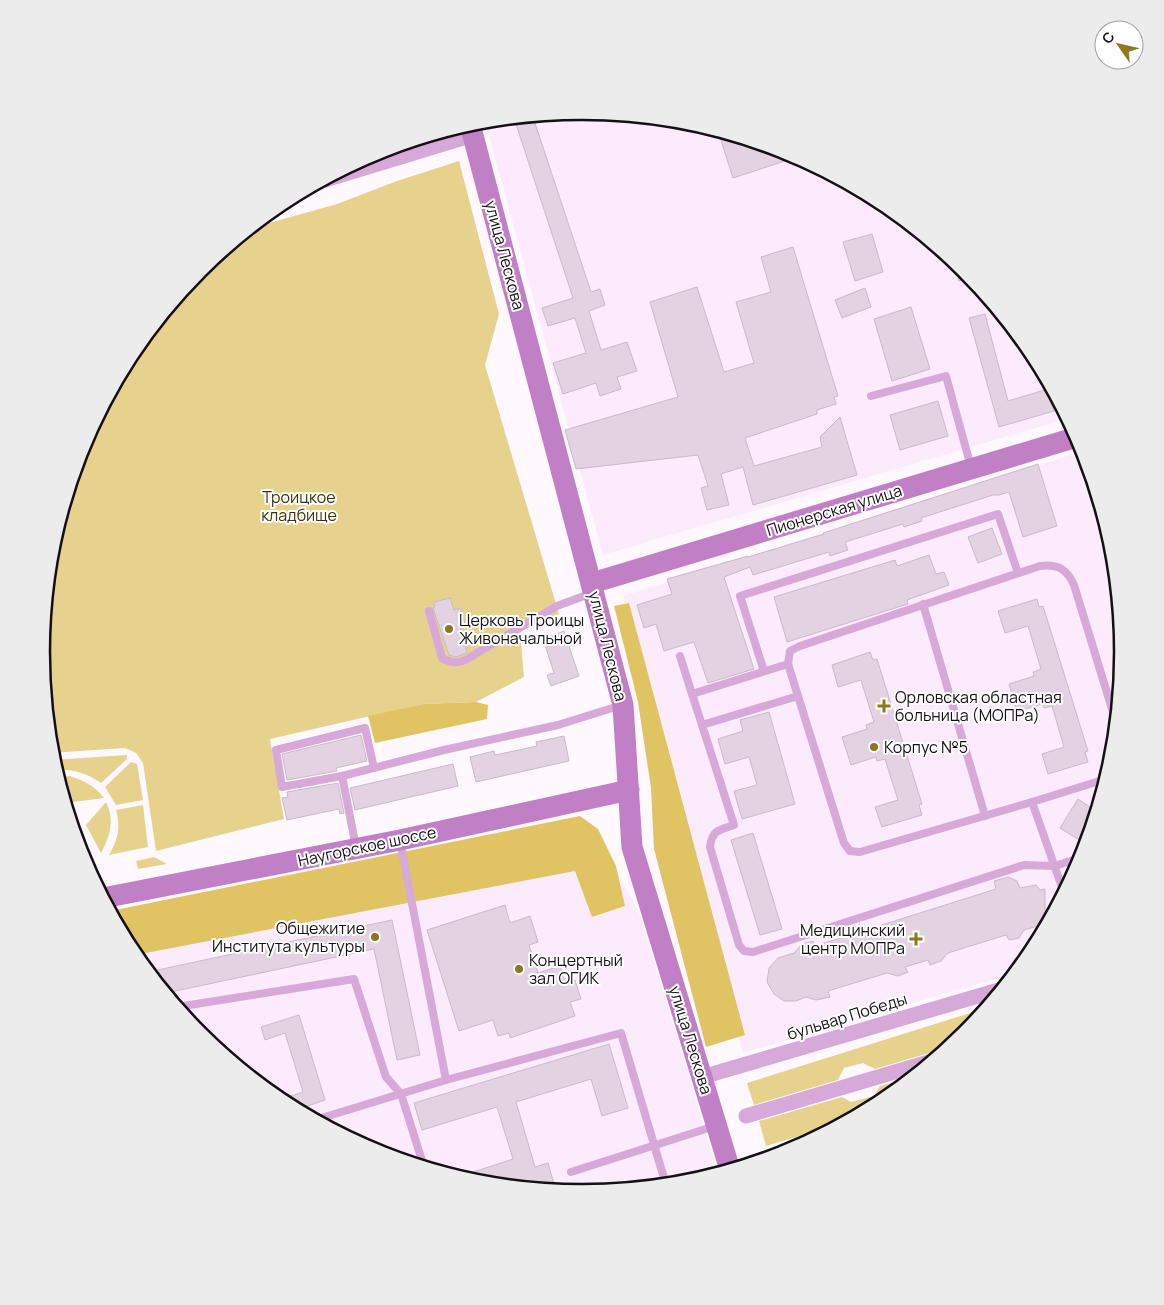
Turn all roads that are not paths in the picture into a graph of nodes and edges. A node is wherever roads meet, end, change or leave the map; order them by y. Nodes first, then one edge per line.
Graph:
1 (473, 132) edge
2 (437, 141) edge
3 (372, 164) edge
4 (872, 396) dead end
5 (1068, 436) edge
6 (971, 469) junction
7 (1018, 573) junction
8 (593, 588) junction
9 (923, 604) junction
10 (429, 611) dead end
11 (680, 656) dead end
12 (788, 664) junction
13 (764, 671) junction
14 (692, 694) junction
15 (798, 696) junction
16 (623, 705) junction
17 (1111, 706) edge
18 (702, 725) junction
19 (374, 768) junction
20 (342, 776) junction
21 (1098, 781) edge
22 (629, 790) junction
23 (1032, 802) junction
24 (985, 816) junction
25 (400, 840) junction
26 (356, 849) junction
27 (1072, 860) edge
28 (1056, 866) junction
29 (1061, 883) edge
30 (110, 897) edge
31 (992, 991) edge
32 (185, 1006) edge
33 (917, 1065) edge
34 (702, 1077) junction
35 (446, 1080) junction
36 (401, 1094) junction
37 (746, 1116) dead end
38 (324, 1117) edge
39 (717, 1126) junction
40 (655, 1145) junction
41 (422, 1159) edge
42 (728, 1164) edge
43 (571, 1172) dead end
44 (664, 1178) edge

1 - 8 main road, улица Лескова
2 - 3 street
4 - 6 lane
5 - 6 main road, Пионерская улица
6 - 8 main road, Пионерская улица
7 - 9 lane
7 - 13 lane
7 - 17 lane
8 - 10 lane
8 - 16 main road, улица Лескова
9 - 12 lane
9 - 24 lane
11 - 14 lane
12 - 13 lane
12 - 15 lane
13 - 14 lane
14 - 18 lane
15 - 18 lane
15 - 24 lane
16 - 19 lane
16 - 22 main road, улица Лескова
18 - 28 lane
19 - 20 lane
19 - 20 lane
20 - 26 lane
21 - 23 lane
22 - 25 main road, Наугорское шоссе
22 - 34 main road, улица Лескова
23 - 24 lane
23 - 28 lane
25 - 26 main road, Наугорское шоссе
25 - 35 lane
26 - 30 main road, Наугорское шоссе
27 - 28 lane
28 - 29 lane
31 - 34 street, бульвар Победы
32 - 36 lane
33 - 37 street
34 - 39 main road, улица Лескова
35 - 36 lane
35 - 40 lane
36 - 38 lane
36 - 41 lane
39 - 40 lane
39 - 42 main road, улица Лескова
40 - 43 lane
40 - 44 lane

